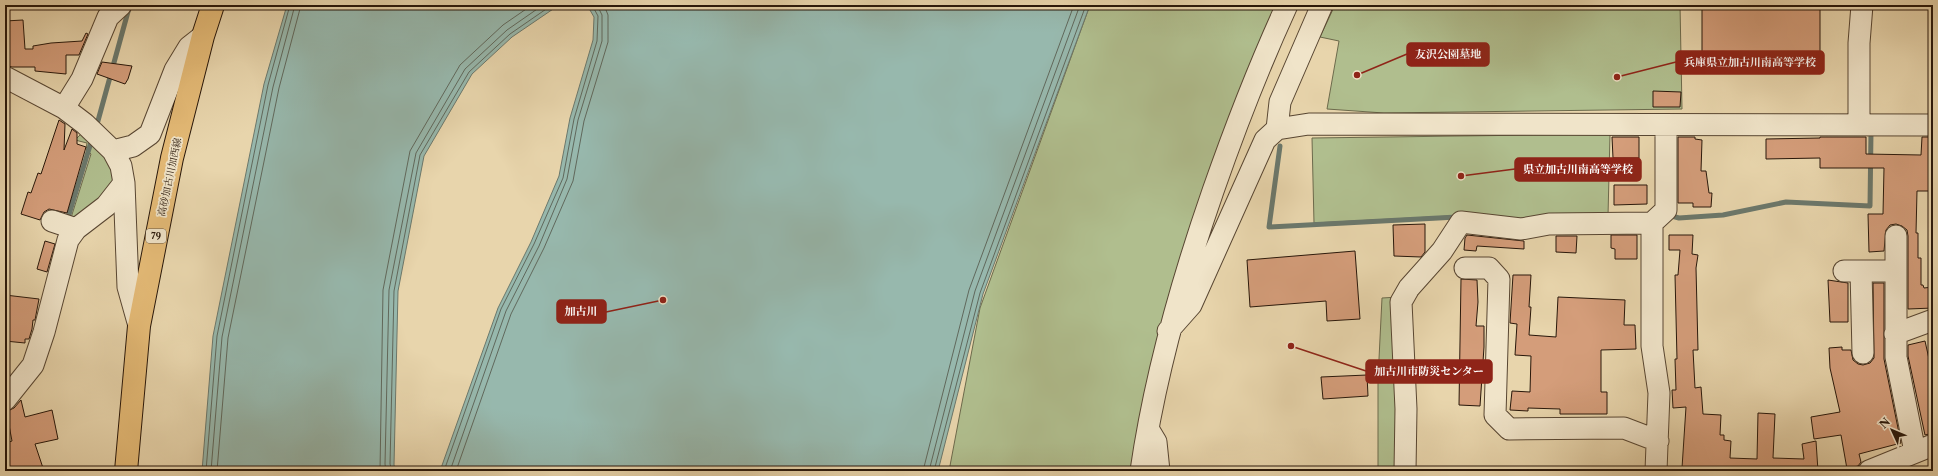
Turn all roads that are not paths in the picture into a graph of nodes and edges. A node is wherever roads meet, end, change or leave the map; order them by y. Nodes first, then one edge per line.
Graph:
1 (213, 5) edge
2 (1287, 5) edge
3 (1322, 5) edge
4 (1862, 5) edge
5 (114, 9) edge
6 (203, 36) junction
7 (5, 77) edge
8 (64, 108) junction
9 (1866, 125) junction
10 (1933, 125) edge
11 (1666, 126) junction
12 (1277, 129) junction
13 (100, 137) junction
14 (124, 183) junction
15 (1659, 217) junction
16 (1896, 236) dead end
17 (1465, 268) dead end
18 (1896, 271) junction
19 (1933, 320) edge
20 (139, 326) junction
21 (1168, 331) junction
22 (1896, 334) junction
23 (1858, 341) dead end
24 (5, 400) edge
25 (1147, 426) junction
26 (1658, 441) junction
27 (1924, 449) edge
28 (126, 471) edge
29 (1141, 471) edge
30 (1159, 471) edge
31 (1405, 471) edge
32 (1656, 471) edge
33 (1869, 471) edge

1 - 6 main road, 高砂加古川加西線 / 79
2 - 21 street
3 - 12 street
4 - 9 street
5 - 8 street
6 - 13 street
6 - 20 main road, 高砂加古川加西線 / 79
7 - 8 street
8 - 13 street
9 - 10 street
9 - 11 street
11 - 12 street
11 - 15 street
12 - 21 street
13 - 14 street
14 - 20 street
14 - 24 street
15 - 26 street
15 - 31 street
16 - 18 street
17 - 26 street
18 - 22 street
18 - 23 street
19 - 22 street
20 - 28 main road, 高砂加古川加西線 / 79
21 - 25 street
22 - 27 street
25 - 29 street
25 - 30 street
26 - 32 street
27 - 33 street

